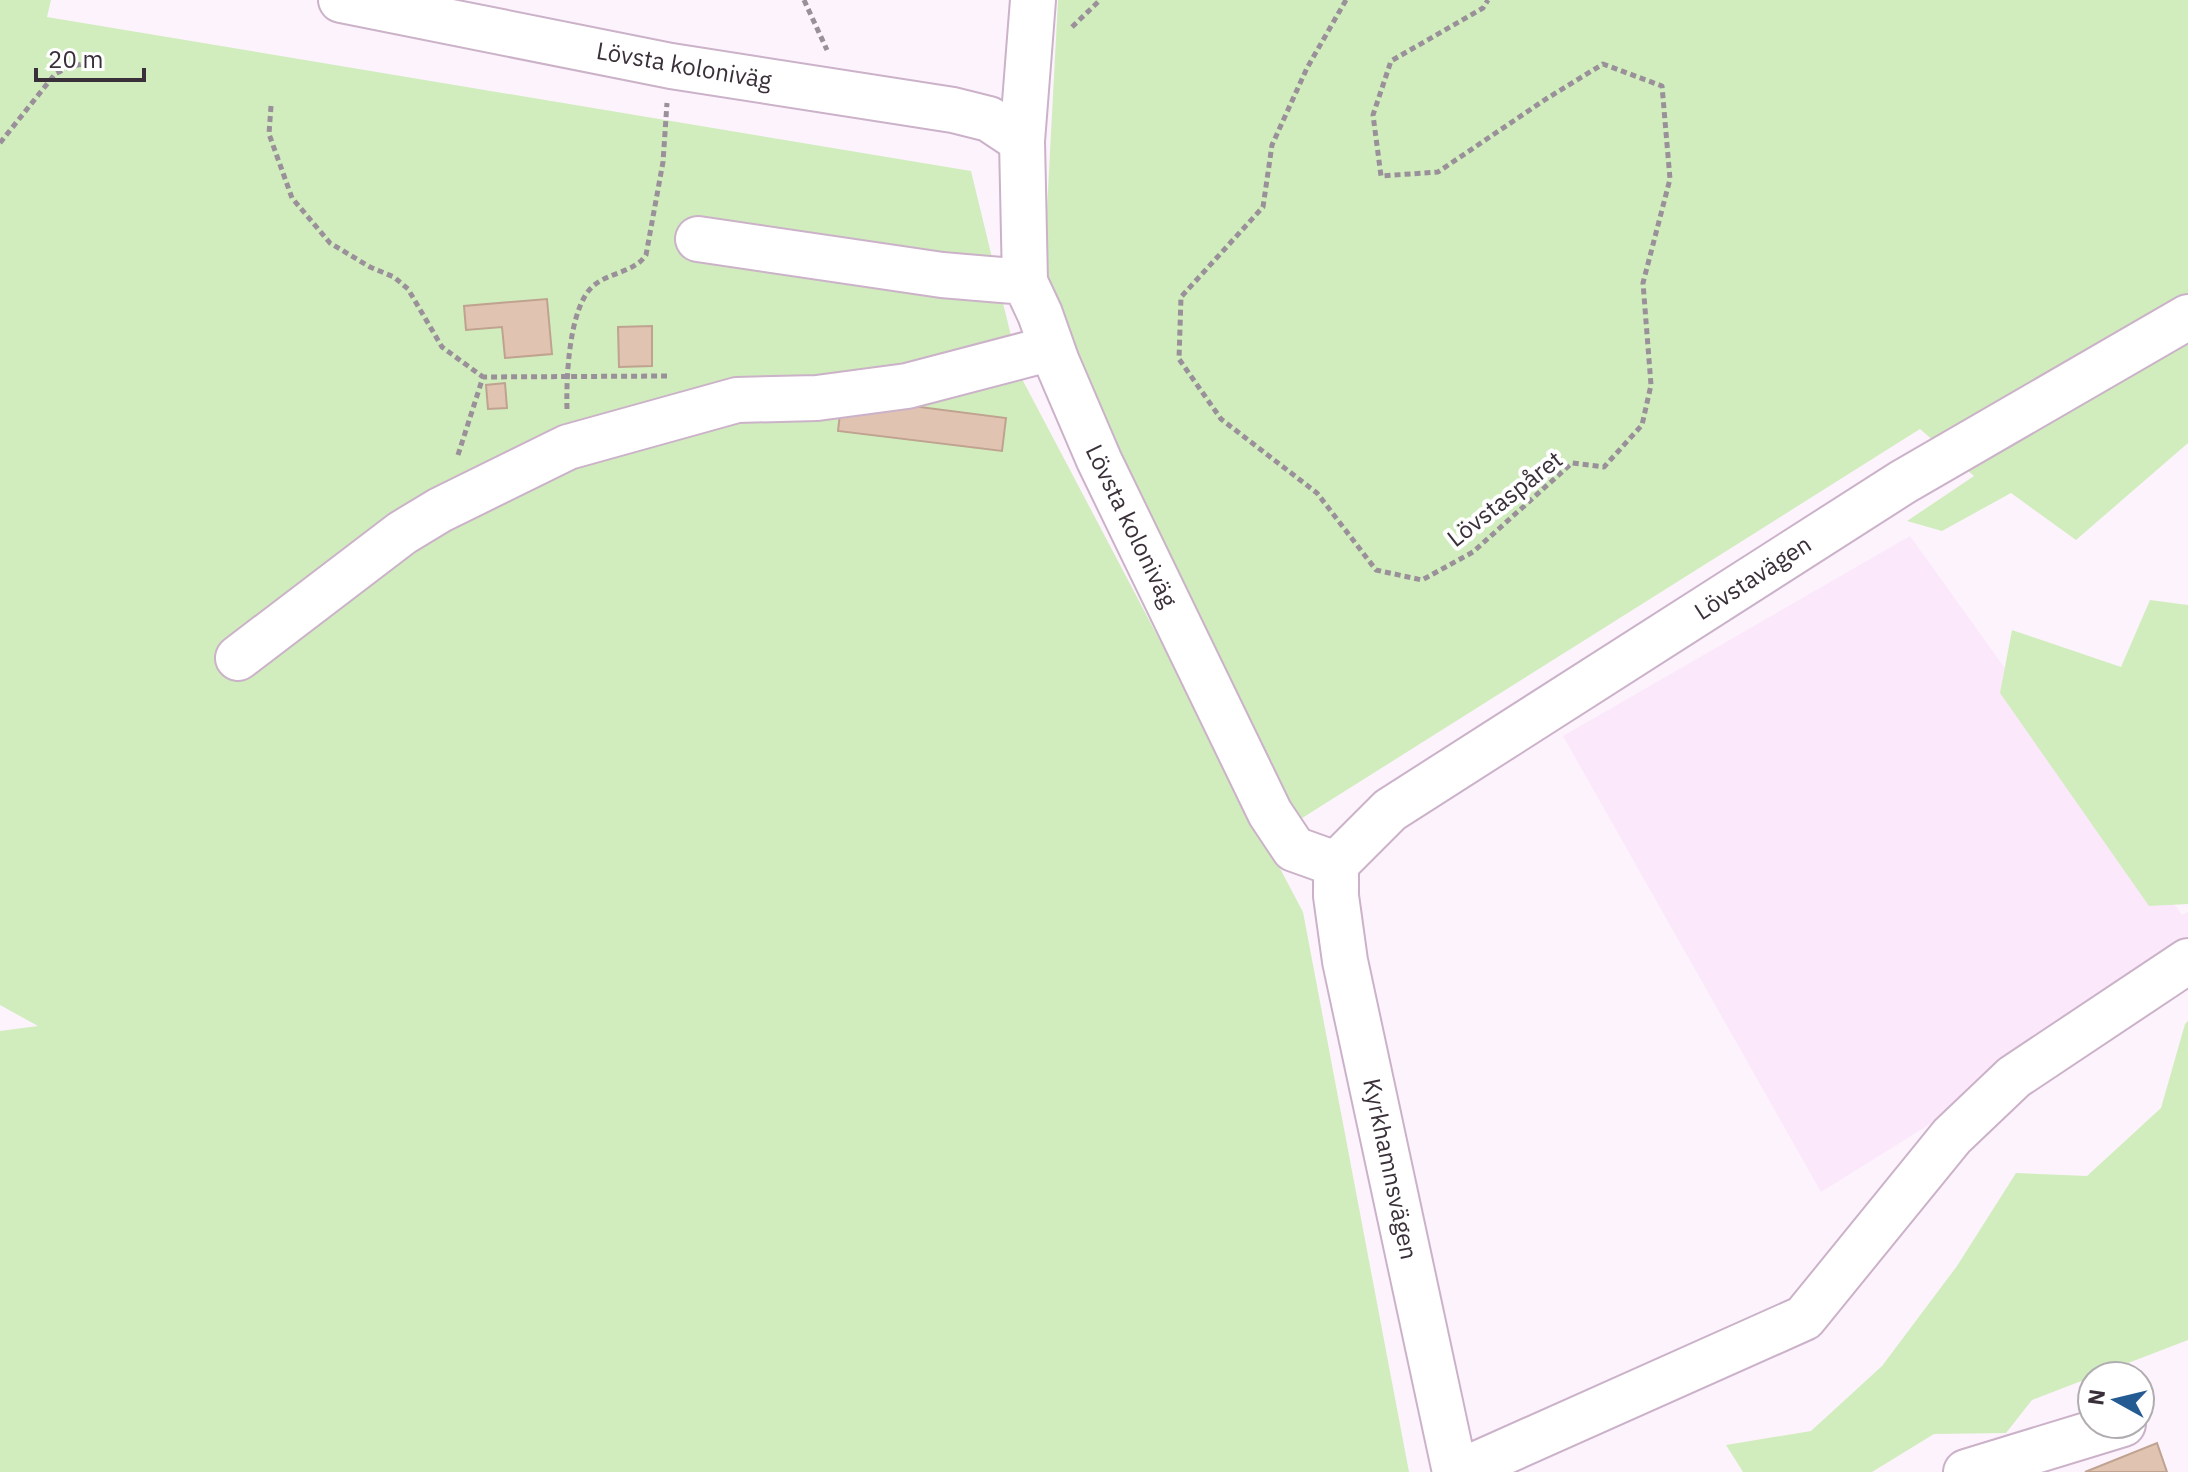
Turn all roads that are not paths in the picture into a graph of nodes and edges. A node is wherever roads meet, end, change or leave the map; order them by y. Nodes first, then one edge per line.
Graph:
1 (341, 0) edge
2 (1033, 0) edge
3 (1022, 141) junction
4 (698, 239) dead end
5 (1025, 282) junction
6 (2188, 317) edge
7 (1052, 348) junction
8 (238, 658) dead end
9 (1336, 864) junction
10 (2188, 961) edge
11 (2076, 1438) edge
12 (1457, 1472) edge
13 (1966, 1472) edge

1 - 3 street, Lövsta koloniväg
2 - 3 street, Lövsta koloniväg
3 - 5 street, Lövsta koloniväg
4 - 5 street
5 - 7 street, Lövsta koloniväg
6 - 9 street, Lövstavägen
7 - 8 street
7 - 9 street, Lövsta koloniväg
9 - 12 street, Kyrkhamnsvägen
10 - 12 street
11 - 13 street

